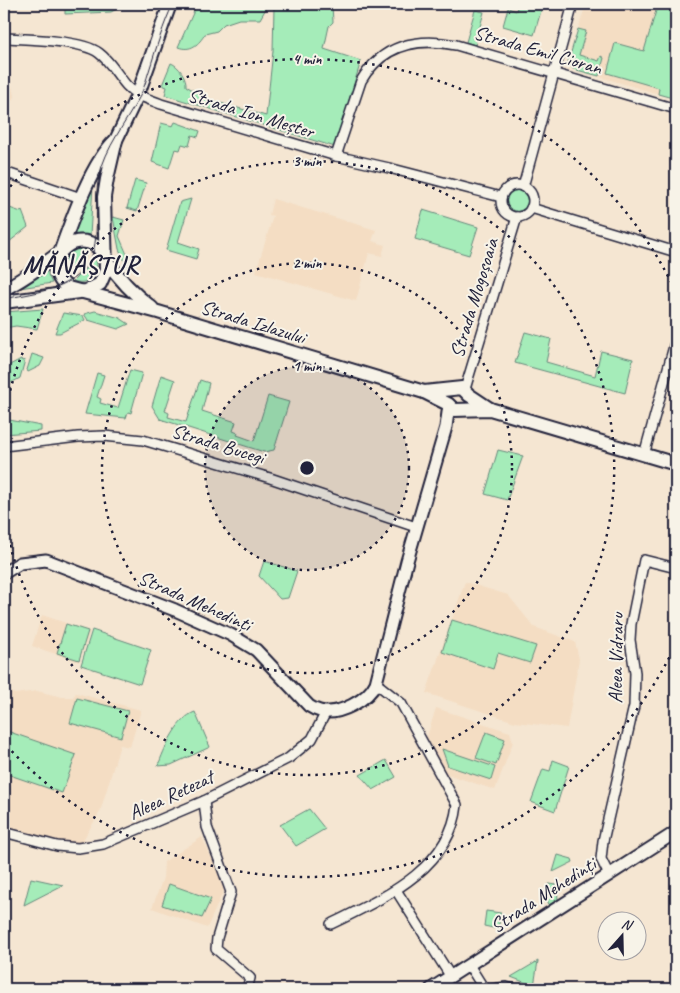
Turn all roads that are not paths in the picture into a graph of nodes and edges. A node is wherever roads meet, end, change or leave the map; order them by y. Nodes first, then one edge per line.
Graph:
1 (170, 4) edge
2 (573, 4) edge
3 (4, 38) edge
4 (554, 72) junction
5 (138, 94) junction
6 (676, 109) edge
7 (116, 140) junction
8 (336, 156) junction
9 (4, 172) edge
10 (522, 187) junction
11 (501, 197) junction
12 (82, 198) junction
13 (531, 208) junction
14 (516, 217) junction
15 (61, 252) junction
16 (676, 252) edge
17 (106, 260) junction
18 (4, 289) edge
19 (81, 292) junction
20 (4, 302) edge
21 (158, 312) junction
22 (676, 338) edge
23 (452, 389) junction
24 (424, 392) junction
25 (467, 392) junction
26 (456, 407) junction
27 (490, 409) junction
28 (4, 446) edge
29 (644, 455) junction
30 (676, 464) edge
31 (416, 527) junction
32 (676, 568) edge
33 (4, 573) edge
34 (376, 683) junction
35 (326, 712) junction
36 (204, 801) junction
37 (4, 832) edge
38 (676, 832) edge
39 (608, 875) junction
40 (396, 890) junction
41 (331, 924) dead end
42 (469, 965) junction
43 (451, 977) junction
44 (247, 989) edge
45 (431, 989) edge
46 (484, 989) edge
47 (494, 989) edge
48 (514, 989) edge

1 - 5 main road
2 - 4 street
3 - 5 street, Strada Ion Meșter
4 - 6 street, Strada Emil Cioran
4 - 8 street, Strada Emil Cioran
4 - 10 street
5 - 7 main road
5 - 8 street, Strada Ion Meșter
7 - 12 main road
7 - 17 main road
8 - 11 street, Strada Ion Meșter
9 - 12 street
10 - 11 street
10 - 13 street
11 - 14 street
12 - 15 main road
13 - 14 street
13 - 16 street
14 - 25 street, Strada Mogoșoaia
15 - 17 main road
15 - 18 main road
15 - 19 main road
17 - 19 main road
17 - 21 main road, Strada Izlazului
19 - 20 main road
19 - 21 main road, Strada Izlazului
21 - 24 main road, Strada Izlazului
22 - 29 street
23 - 24 main road, Strada Izlazului
23 - 25 main road, Strada Izlazului
23 - 26 main road
24 - 26 main road, Strada Izlazului
25 - 26 main road
25 - 27 main road, Strada Izlazului
26 - 27 main road, Strada Izlazului
26 - 31 street
27 - 29 main road, Strada Izlazului
28 - 31 street, Strada Bucegi
29 - 30 main road, Strada Izlazului
31 - 34 street
32 - 39 street, Aleea Vidraru
33 - 35 street, Strada Mehedinți
34 - 35 street
34 - 40 street
35 - 36 street, Aleea Retezat
36 - 37 street, Aleea Retezat
36 - 44 street
38 - 39 street, Strada Mehedinți
39 - 42 street, Strada Mehedinți
40 - 41 street
40 - 43 street
42 - 43 street, Strada Mehedinți
42 - 46 street
43 - 45 street, Strada Mehedinți
47 - 48 street

